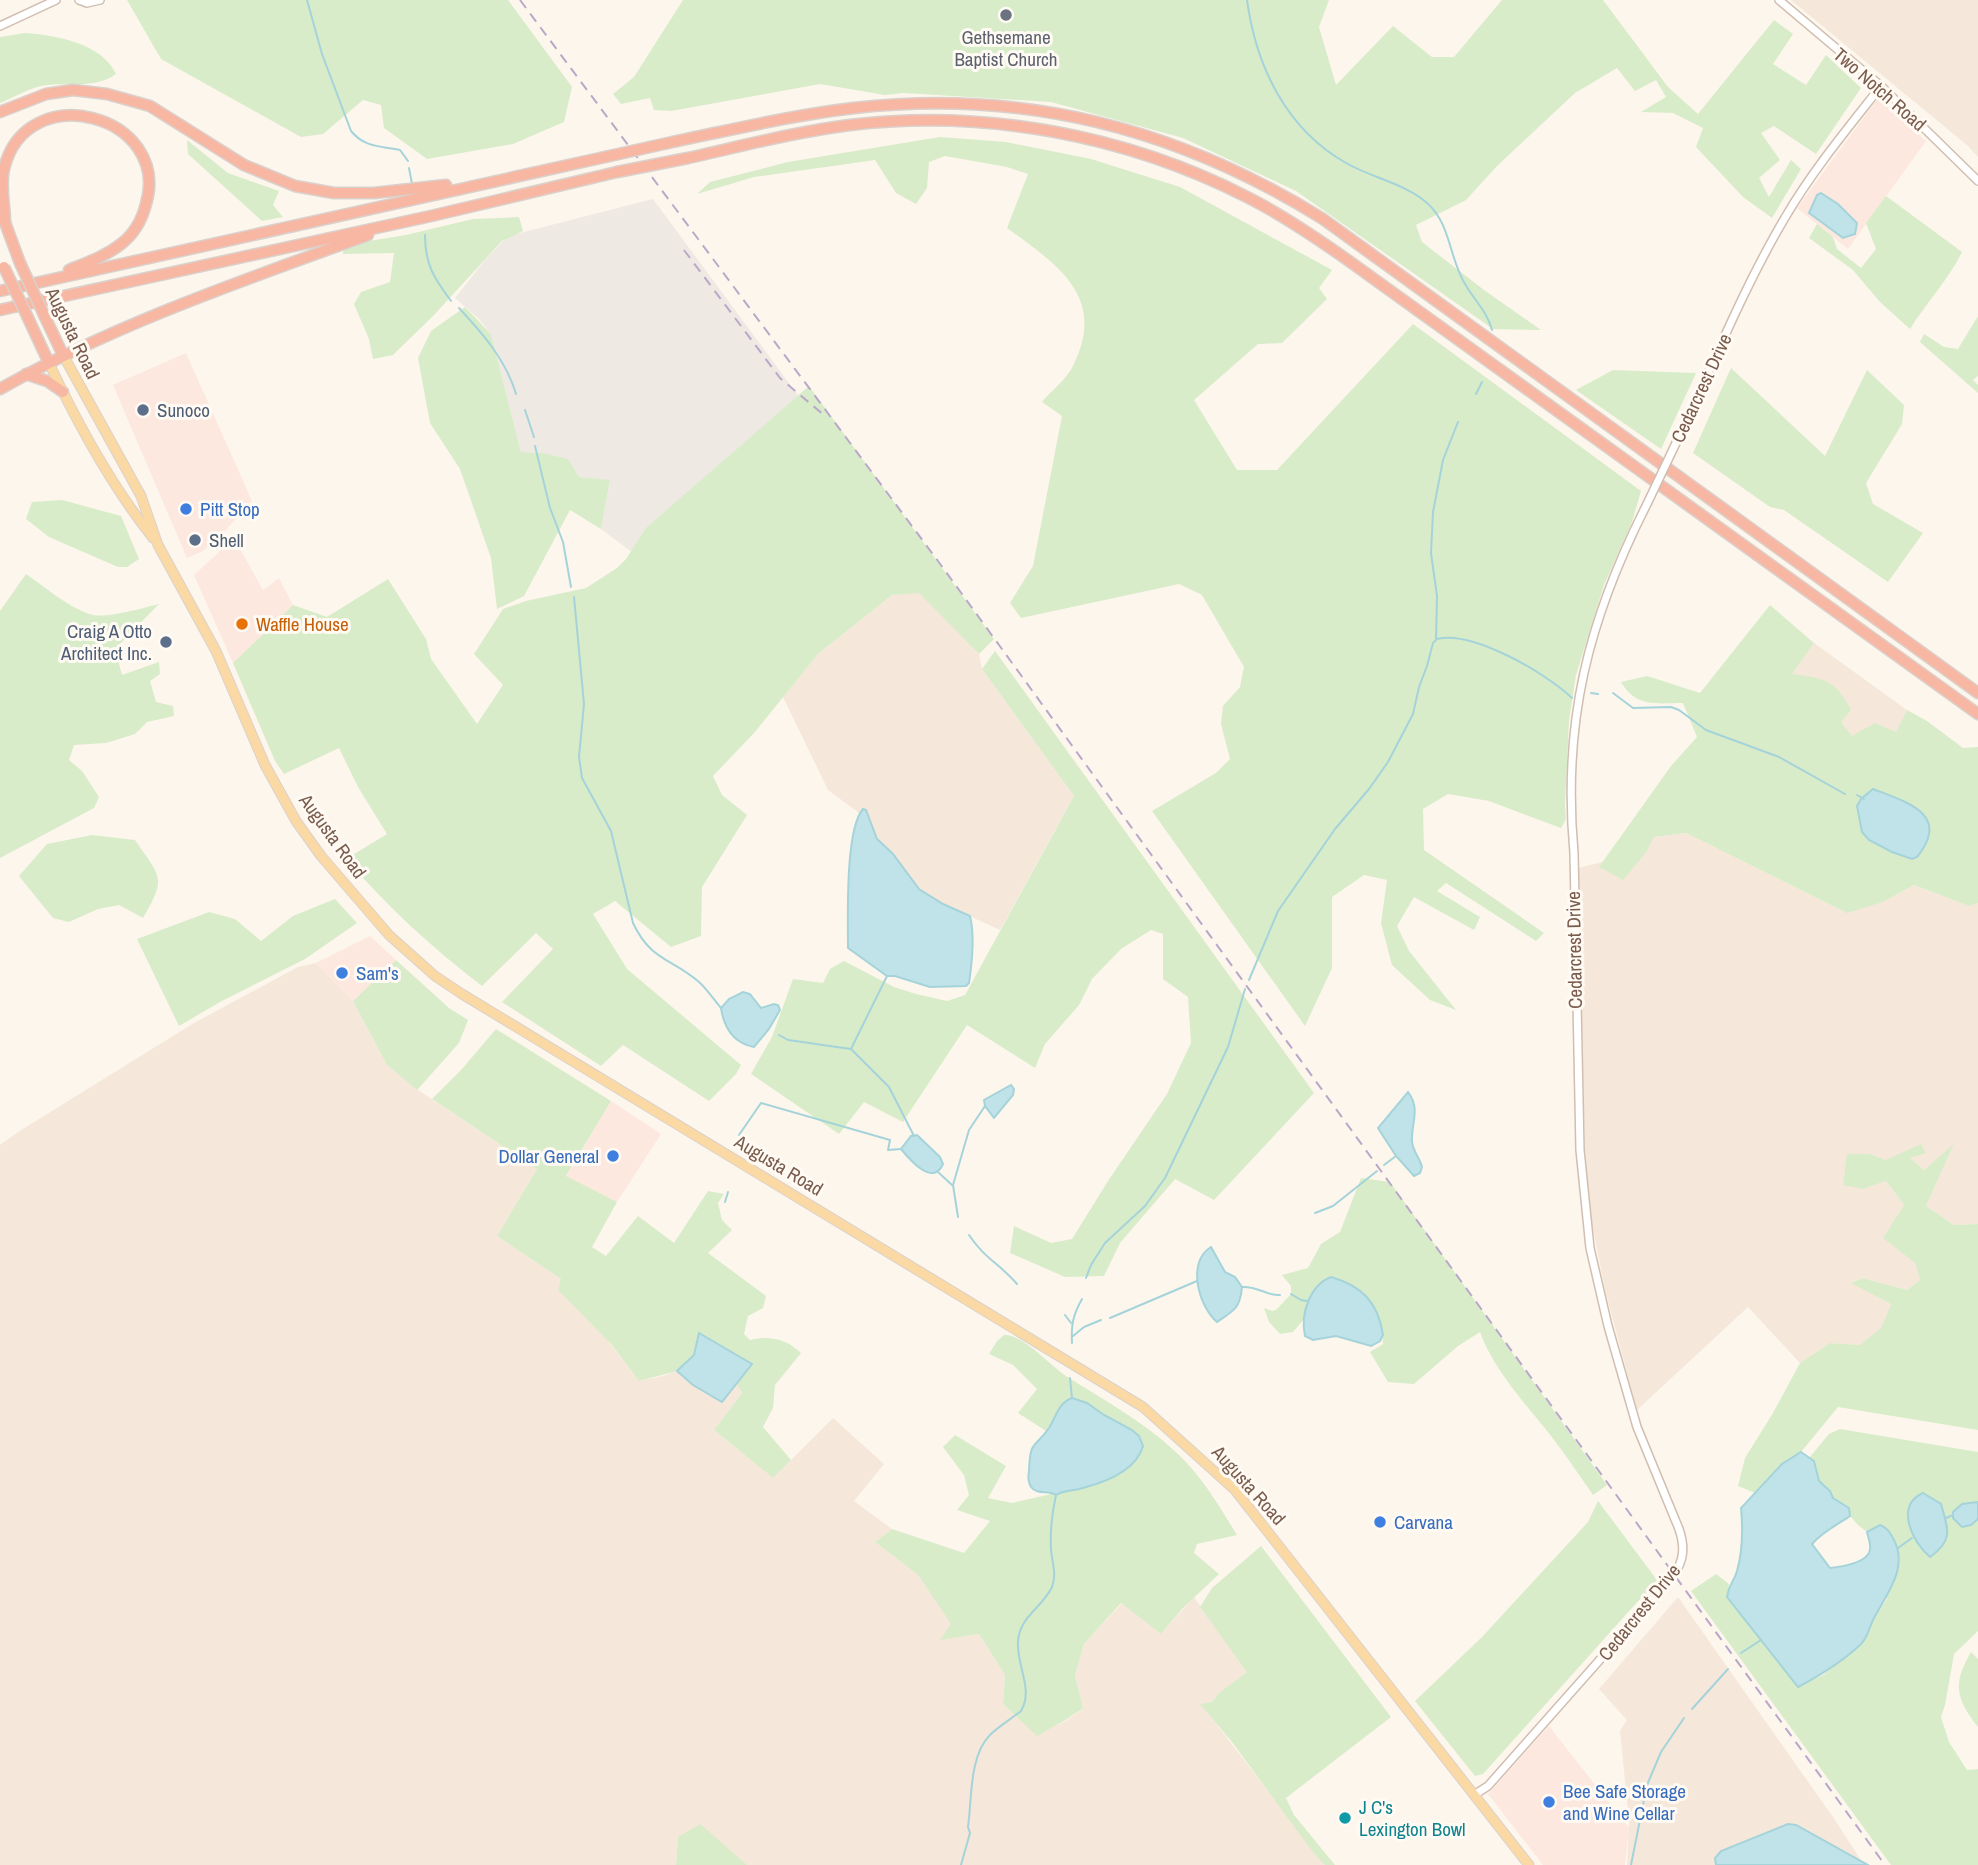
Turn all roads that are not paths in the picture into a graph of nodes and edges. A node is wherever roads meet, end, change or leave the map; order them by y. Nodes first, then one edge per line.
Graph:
1 (56, 0) edge
2 (79, 0) edge
3 (100, 0) edge
4 (1779, 0) edge
5 (0, 26) edge
6 (1881, 86) junction
7 (0, 111) edge
8 (525, 173) junction
9 (1978, 181) edge
10 (0, 209) edge
11 (406, 221) junction
12 (5, 223) junction
13 (2, 262) edge
14 (49, 279) junction
15 (0, 291) edge
16 (0, 310) edge
17 (64, 355) junction
18 (48, 361) junction
19 (26, 374) junction
20 (0, 389) edge
21 (63, 392) junction
22 (158, 545) junction
23 (1978, 693) edge
24 (1978, 714) edge
25 (1474, 1795) junction
26 (1529, 1865) edge

1 - 5 street
2 - 3 street
4 - 6 street, Two Notch Road
6 - 9 street, Two Notch Road
6 - 25 street, Cedarcrest Drive, bridge
7 - 8 highway
8 - 14 highway
8 - 23 highway, bridge
10 - 12 highway, Augusta Road
11 - 16 highway
11 - 17 highway
11 - 24 highway, bridge
12 - 14 highway
12 - 17 highway, Augusta Road, bridge
13 - 18 highway, Augusta Road, bridge
14 - 15 highway
17 - 18 highway
17 - 22 main road, Augusta Road
18 - 19 highway
18 - 21 main road, Augusta Road
19 - 20 highway
19 - 21 highway
21 - 22 main road, Augusta Road
22 - 25 main road, Augusta Road
25 - 26 main road, Augusta Road

